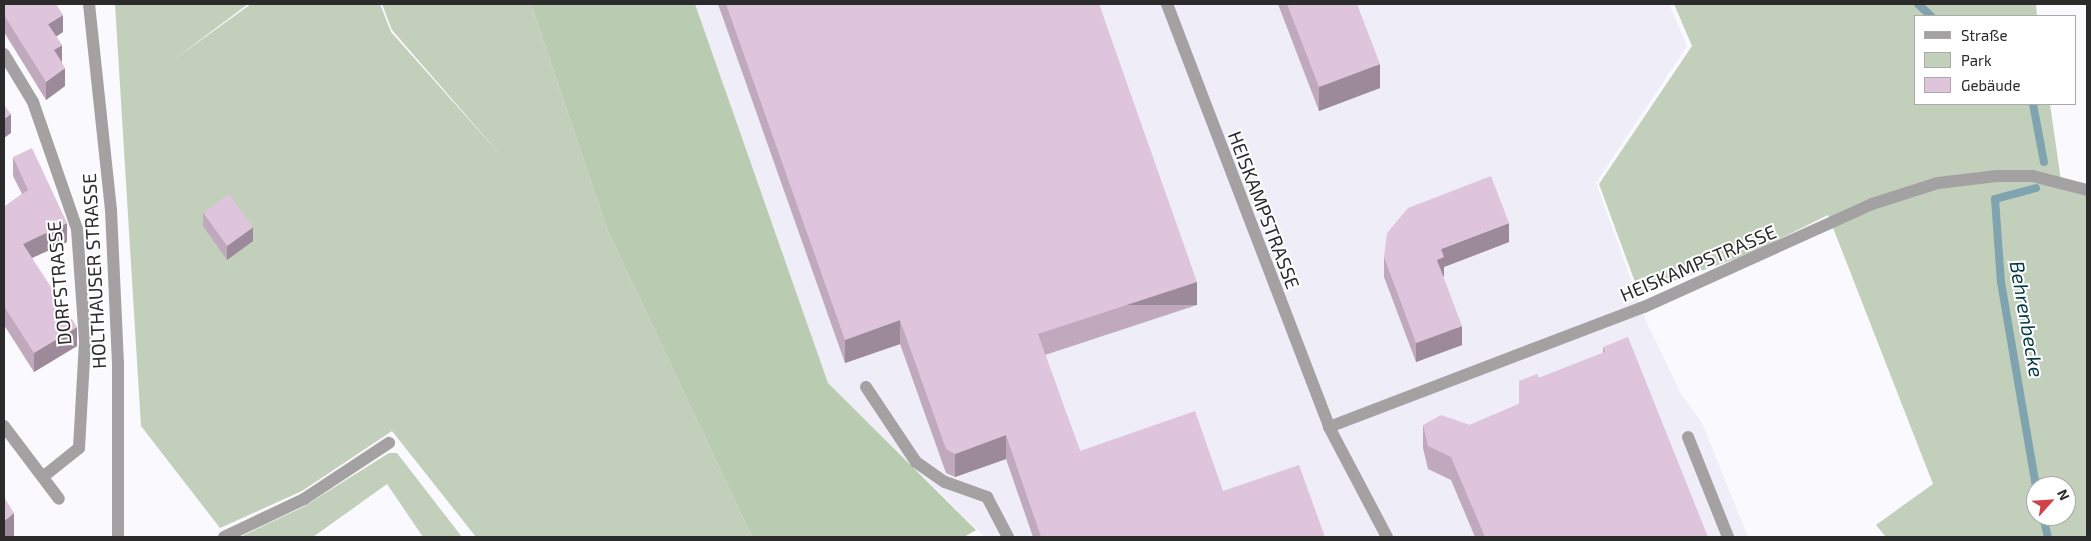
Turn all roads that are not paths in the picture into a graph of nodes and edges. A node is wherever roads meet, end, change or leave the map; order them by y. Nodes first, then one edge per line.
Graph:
1 (89, 4) edge
2 (1167, 4) edge
3 (4, 54) edge
4 (2087, 190) edge
5 (866, 387) dead end
6 (4, 426) edge
7 (1328, 427) junction
8 (1688, 437) dead end
9 (389, 443) dead end
10 (44, 476) junction
11 (59, 499) dead end
12 (118, 537) edge
13 (224, 537) edge
14 (1008, 537) edge
15 (1387, 537) edge
16 (1728, 537) edge

1 - 12 street, HOLTHAUSER STRASSE
2 - 7 street, HEISKAMPSTRASSE
3 - 10 street, DORFSTRASSE
4 - 7 street, HEISKAMPSTRASSE
5 - 14 street
6 - 10 street
7 - 15 street, HEISKAMPSTRASSE
8 - 16 street
9 - 13 street
10 - 11 street

